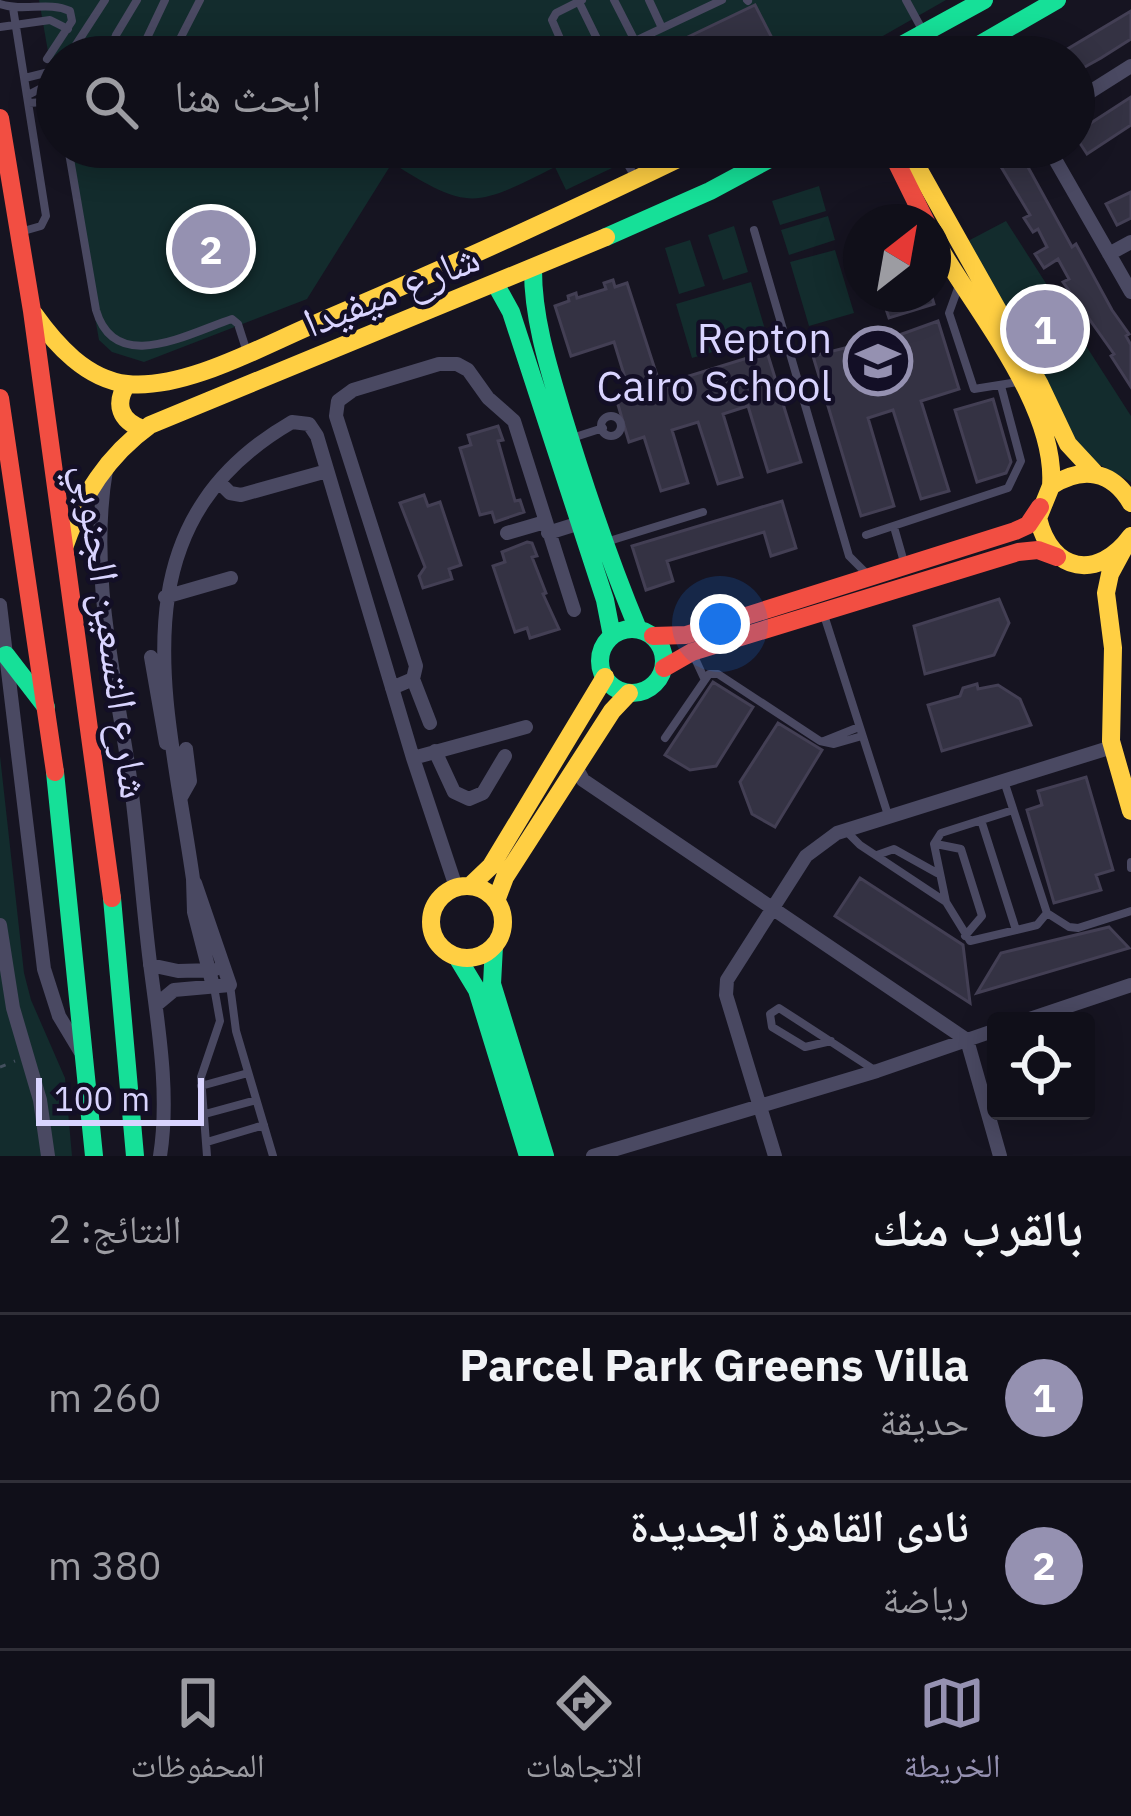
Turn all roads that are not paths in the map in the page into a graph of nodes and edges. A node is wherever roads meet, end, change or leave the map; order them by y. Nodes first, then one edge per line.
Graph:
1 (105, 0) edge
2 (137, 0) edge
3 (165, 0) edge
4 (200, 0) edge
5 (614, 0) edge
6 (649, 0) edge
7 (687, 0) edge
8 (722, 0) edge
9 (907, 0) edge
10 (984, 0) edge
11 (1057, 0) edge
12 (581, 1) edge
13 (0, 4) edge
14 (28, 4) edge
15 (13, 8) junction
16 (694, 14) junction
17 (15, 24) junction
18 (0, 27) edge
19 (662, 28) junction
20 (68, 29) junction
21 (924, 34) junction
22 (63, 36) edge
23 (82, 36) edge
24 (116, 36) edge
25 (148, 36) edge
26 (182, 36) edge
27 (559, 36) edge
28 (595, 36) edge
29 (632, 36) edge
30 (645, 36) edge
31 (920, 36) edge
32 (994, 36) edge
33 (1131, 66) edge
34 (36, 75) edge
35 (25, 78) junction
36 (1095, 89) edge
37 (36, 94) edge
38 (29, 99) junction
39 (36, 100) edge
40 (0, 118) edge
41 (36, 147) edge
42 (39, 168) edge
43 (72, 168) edge
44 (630, 168) edge
45 (660, 168) edge
46 (753, 168) edge
47 (899, 168) edge
48 (914, 168) edge
49 (1060, 168) edge
50 (636, 180) junction
51 (917, 204) edge
52 (928, 204) edge
53 (754, 230) dead end
54 (20, 232) junction
55 (1131, 242) edge
56 (951, 253) edge
57 (1109, 254) junction
58 (951, 263) edge
59 (532, 270) junction
60 (496, 285) junction
61 (960, 285) junction
62 (1131, 292) edge
63 (32, 311) junction
64 (532, 344) junction
65 (248, 352) junction
66 (128, 384) junction
67 (1010, 384) junction
68 (0, 398) edge
69 (603, 428) dead end
70 (143, 429) junction
71 (562, 441) junction
72 (106, 464) junction
73 (231, 468) junction
74 (327, 471) junction
75 (1094, 472) junction
76 (219, 482) junction
77 (1124, 485) edge
78 (1051, 486) junction
79 (252, 492) junction
80 (572, 501) junction
81 (1131, 502) edge
82 (1040, 507) junction
83 (703, 512) dead end
84 (545, 522) junction
85 (580, 523) junction
86 (895, 526) junction
87 (507, 533) dead end
88 (866, 535) dead end
89 (1128, 542) edge
90 (65, 545) junction
91 (596, 545) junction
92 (849, 556) junction
93 (1066, 561) junction
94 (904, 563) junction
95 (868, 575) junction
96 (231, 578) dead end
97 (840, 584) junction
98 (165, 598) junction
99 (0, 605) edge
100 (1107, 608) junction
101 (574, 610) dead end
102 (823, 611) junction
103 (646, 633) junction
104 (612, 636) junction
105 (692, 652) junction
106 (6, 656) junction
107 (152, 657) dead end
108 (413, 658) junction
109 (386, 668) junction
110 (664, 668) junction
111 (604, 676) junction
112 (704, 678) junction
113 (413, 679) junction
114 (392, 688) junction
115 (629, 693) junction
116 (49, 710) junction
117 (430, 723) dead end
118 (526, 727) dead end
119 (861, 731) junction
120 (665, 738) dead end
121 (1112, 747) junction
122 (181, 749) junction
123 (435, 752) junction
124 (505, 755) dead end
125 (413, 758) junction
126 (570, 763) junction
127 (1004, 781) junction
128 (1013, 810) junction
129 (1131, 811) edge
130 (888, 817) junction
131 (981, 820) junction
132 (845, 830) junction
133 (934, 844) junction
134 (875, 856) junction
135 (938, 873) junction
136 (463, 887) junction
137 (496, 901) junction
138 (946, 902) junction
139 (771, 908) junction
140 (1131, 911) edge
141 (1047, 913) junction
142 (0, 925) edge
143 (1016, 930) junction
144 (965, 936) junction
145 (494, 946) junction
146 (457, 956) junction
147 (150, 964) junction
148 (219, 977) junction
149 (1131, 985) edge
150 (156, 1005) junction
151 (1051, 1012) edge
152 (987, 1033) edge
153 (967, 1040) junction
154 (832, 1041) junction
155 (85, 1058) junction
156 (877, 1071) junction
157 (248, 1073) junction
158 (201, 1086) junction
159 (256, 1100) junction
160 (759, 1106) junction
161 (205, 1114) junction
162 (264, 1126) junction
163 (207, 1142) junction
164 (274, 1153) edge
165 (48, 1156) edge
166 (94, 1156) edge
167 (135, 1156) edge
168 (160, 1156) edge
169 (207, 1156) edge
170 (261, 1156) edge
171 (528, 1156) edge
172 (545, 1156) edge
173 (593, 1156) edge
174 (775, 1156) edge
175 (1000, 1156) edge

1 - 23 lane
2 - 24 lane
3 - 25 lane
4 - 26 lane
5 - 29 lane
6 - 19 lane
7 - 16 lane
8 - 16 lane
9 - 21 lane
10 - 21 street
11 - 32 street
12 - 27 lane
12 - 28 lane
13 - 15 lane
14 - 15 lane
14 - 20 lane
15 - 17 lane
16 - 19 lane
17 - 18 lane
17 - 20 lane
17 - 35 lane
19 - 30 lane
20 - 22 lane
21 - 31 street
33 - 36 street
34 - 35 lane
35 - 38 lane
37 - 38 lane
38 - 39 lane
38 - 41 lane
40 - 54 street, شارع التسعين الجنوبي
42 - 54 lane
43 - 65 lane
44 - 50 lane
45 - 50 street, شارع ميفيدا
46 - 59 street, شارع ميفيدا
47 - 51 street
48 - 52 street
49 - 57 street
50 - 65 street, شارع ميفيدا
53 - 92 lane
54 - 63 street, شارع التسعين الجنوبي
55 - 57 street
56 - 75 street
57 - 62 street
58 - 61 street
59 - 60 street, شارع ميفيدا
59 - 64 street
60 - 64 street
60 - 70 street, شارع ميفيدا
61 - 67 street
61 - 67 lane
63 - 66 street
63 - 90 street, شارع التسعين الجنوبي
64 - 71 street
65 - 66 street, شارع ميفيدا
66 - 70 street
67 - 78 street
67 - 86 lane
68 - 116 street, شارع التسعين الجنوبي
69 - 71 lane
70 - 72 street, شارع ميفيدا
71 - 80 street
71 - 91 street
72 - 90 street, شارع ميفيدا
72 - 147 street
73 - 74 street
73 - 76 street
73 - 79 street
74 - 79 street
74 - 109 street
75 - 77 street
75 - 78 street
76 - 79 street
76 - 98 street
77 - 81 street
78 - 82 street
80 - 84 street
80 - 85 street
82 - 93 street
82 - 94 street
83 - 91 lane
84 - 85 street
84 - 87 street
84 - 101 street
84 - 108 street
85 - 91 street
86 - 88 lane
86 - 94 lane
89 - 93 street
89 - 100 street
90 - 167 street, شارع التسعين الجنوبي
91 - 103 street
91 - 104 street
92 - 95 lane
92 - 97 lane
93 - 100 street
93 - 102 street
94 - 95 street
95 - 97 street
96 - 98 street
97 - 103 street
98 - 122 street
99 - 106 street
100 - 121 street
102 - 105 street
102 - 119 lane
103 - 104 street
103 - 110 street
104 - 111 street
105 - 110 street
105 - 112 lane
106 - 116 street
106 - 155 street
107 - 122 street
108 - 109 street
108 - 113 street
109 - 114 street
110 - 115 street
111 - 115 street
111 - 126 street
112 - 119 lane
112 - 120 lane
113 - 114 street
113 - 117 street
114 - 125 street
115 - 126 street
116 - 155 street, شارع التسعين الجنوبي
118 - 123 street
119 - 130 lane
121 - 127 street
121 - 129 street
122 - 148 street
123 - 124 street
123 - 125 street
125 - 136 street
126 - 136 street
126 - 137 street
126 - 139 street
127 - 128 lane
127 - 130 street
128 - 131 lane
128 - 141 lane
130 - 132 street
131 - 133 lane
131 - 143 lane
132 - 134 lane
132 - 139 street
133 - 135 lane
133 - 144 lane
134 - 135 lane
134 - 138 lane
135 - 138 lane
136 - 137 street
136 - 146 street
137 - 145 street
138 - 144 lane
139 - 153 street
139 - 160 street
140 - 141 lane
141 - 143 lane
142 - 165 street
143 - 144 lane
145 - 146 street
145 - 172 street
146 - 171 street
147 - 148 street
147 - 150 street
148 - 150 street
148 - 157 lane
148 - 158 lane
149 - 151 street
150 - 168 street
152 - 153 street
153 - 156 street
153 - 175 street
154 - 154 lane
154 - 156 lane
155 - 166 street, شارع التسعين الجنوبي
156 - 160 street
157 - 158 lane
157 - 159 lane
158 - 161 lane
159 - 161 lane
159 - 162 lane
160 - 173 street
160 - 174 street
161 - 163 lane
162 - 163 lane
162 - 164 lane
163 - 169 lane
164 - 170 lane

